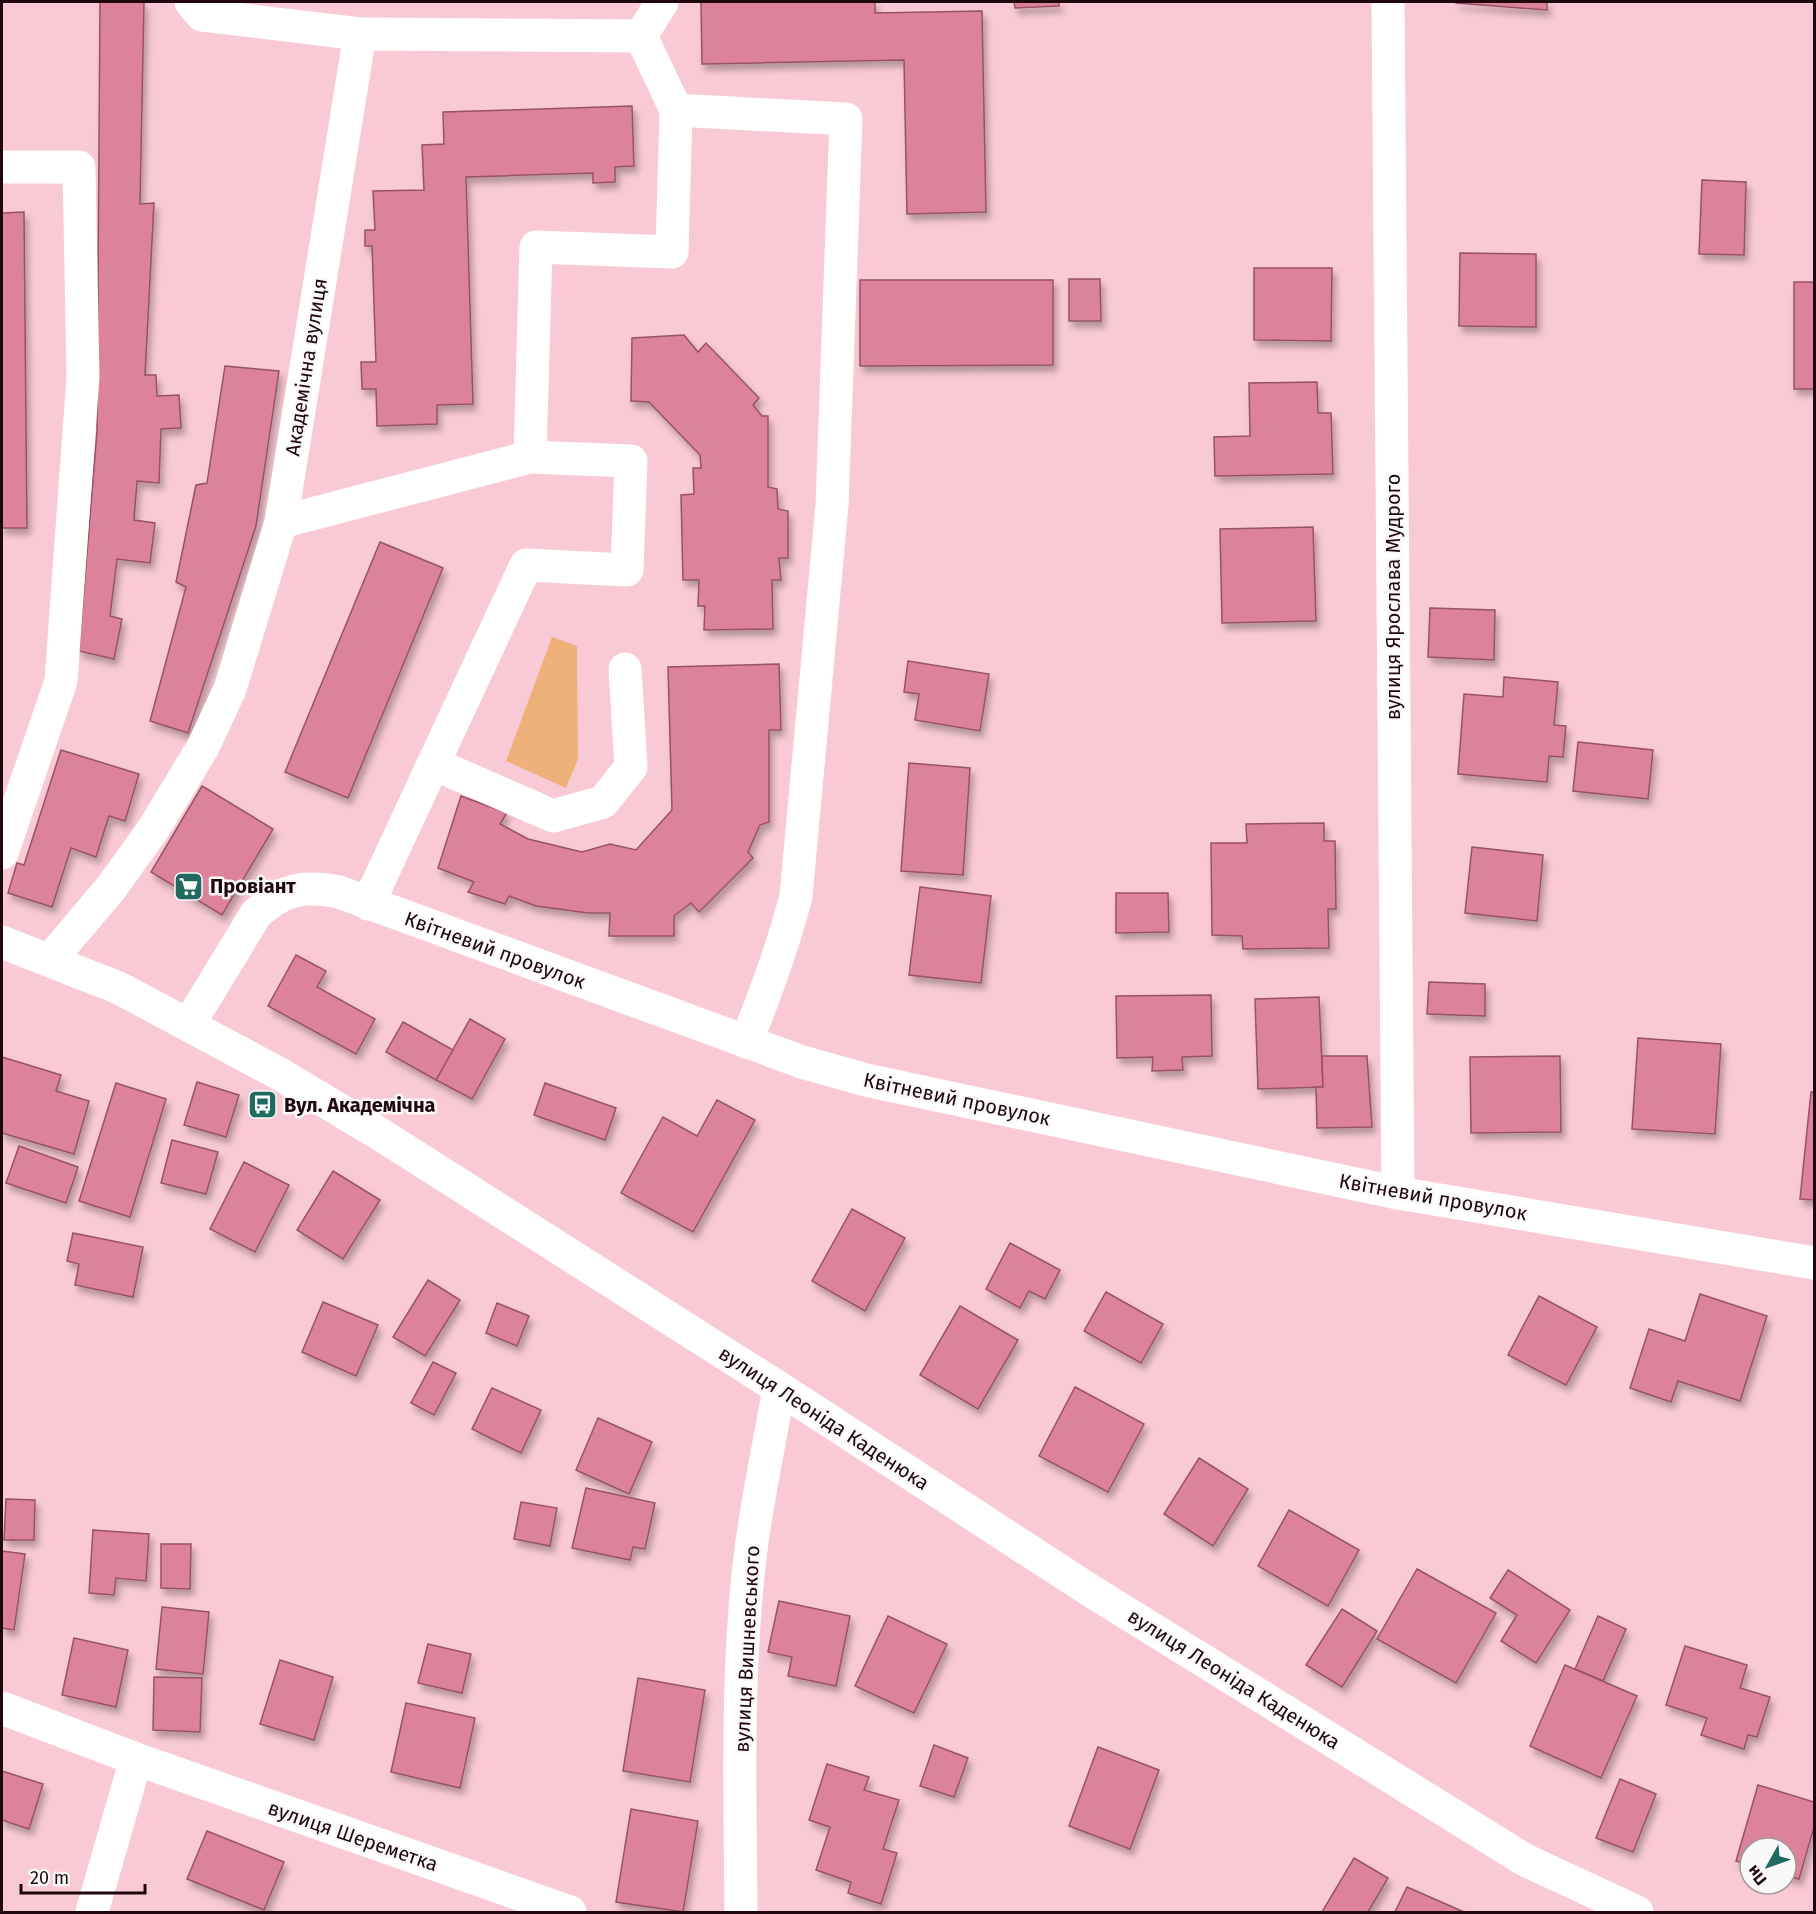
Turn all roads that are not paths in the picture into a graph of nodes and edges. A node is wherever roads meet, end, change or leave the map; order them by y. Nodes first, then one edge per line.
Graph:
1 (191, 2) edge
2 (662, 2) edge
3 (1388, 2) edge
4 (360, 34) junction
5 (641, 36) junction
6 (676, 110) junction
7 (2, 167) edge
8 (530, 457) junction
9 (281, 522) junction
10 (625, 669) dead end
11 (434, 764) junction
12 (2, 853) edge
13 (368, 904) junction
14 (2, 942) edge
15 (50, 960) junction
16 (189, 1024) junction
17 (746, 1042) junction
18 (1398, 1193) junction
19 (1815, 1263) edge
20 (779, 1388) junction
21 (2, 1708) edge
22 (136, 1759) junction
23 (92, 1912) edge
24 (570, 1912) edge
25 (741, 1912) edge
26 (1637, 1912) edge

1 - 4 street
2 - 5 street
3 - 18 street, вулиця Ярослава Мудрого
4 - 5 street
4 - 9 street, Академічна вулиця
5 - 6 street
6 - 8 street
6 - 17 street
7 - 12 street
8 - 9 street
8 - 11 street
9 - 15 street, Академічна вулиця
10 - 11 street
11 - 13 street
13 - 16 street, Квітневий провулок
13 - 17 street, Квітневий провулок
14 - 15 street, вулиця Леоніда Каденюка
15 - 16 street, вулиця Леоніда Каденюка
16 - 20 street, вулиця Леоніда Каденюка
17 - 18 street, Квітневий провулок
18 - 19 street, Квітневий провулок
20 - 25 street, вулиця Вишневського
20 - 26 street, вулиця Леоніда Каденюка
21 - 22 street, вулиця Шереметка
22 - 23 street
22 - 24 street, вулиця Шереметка

